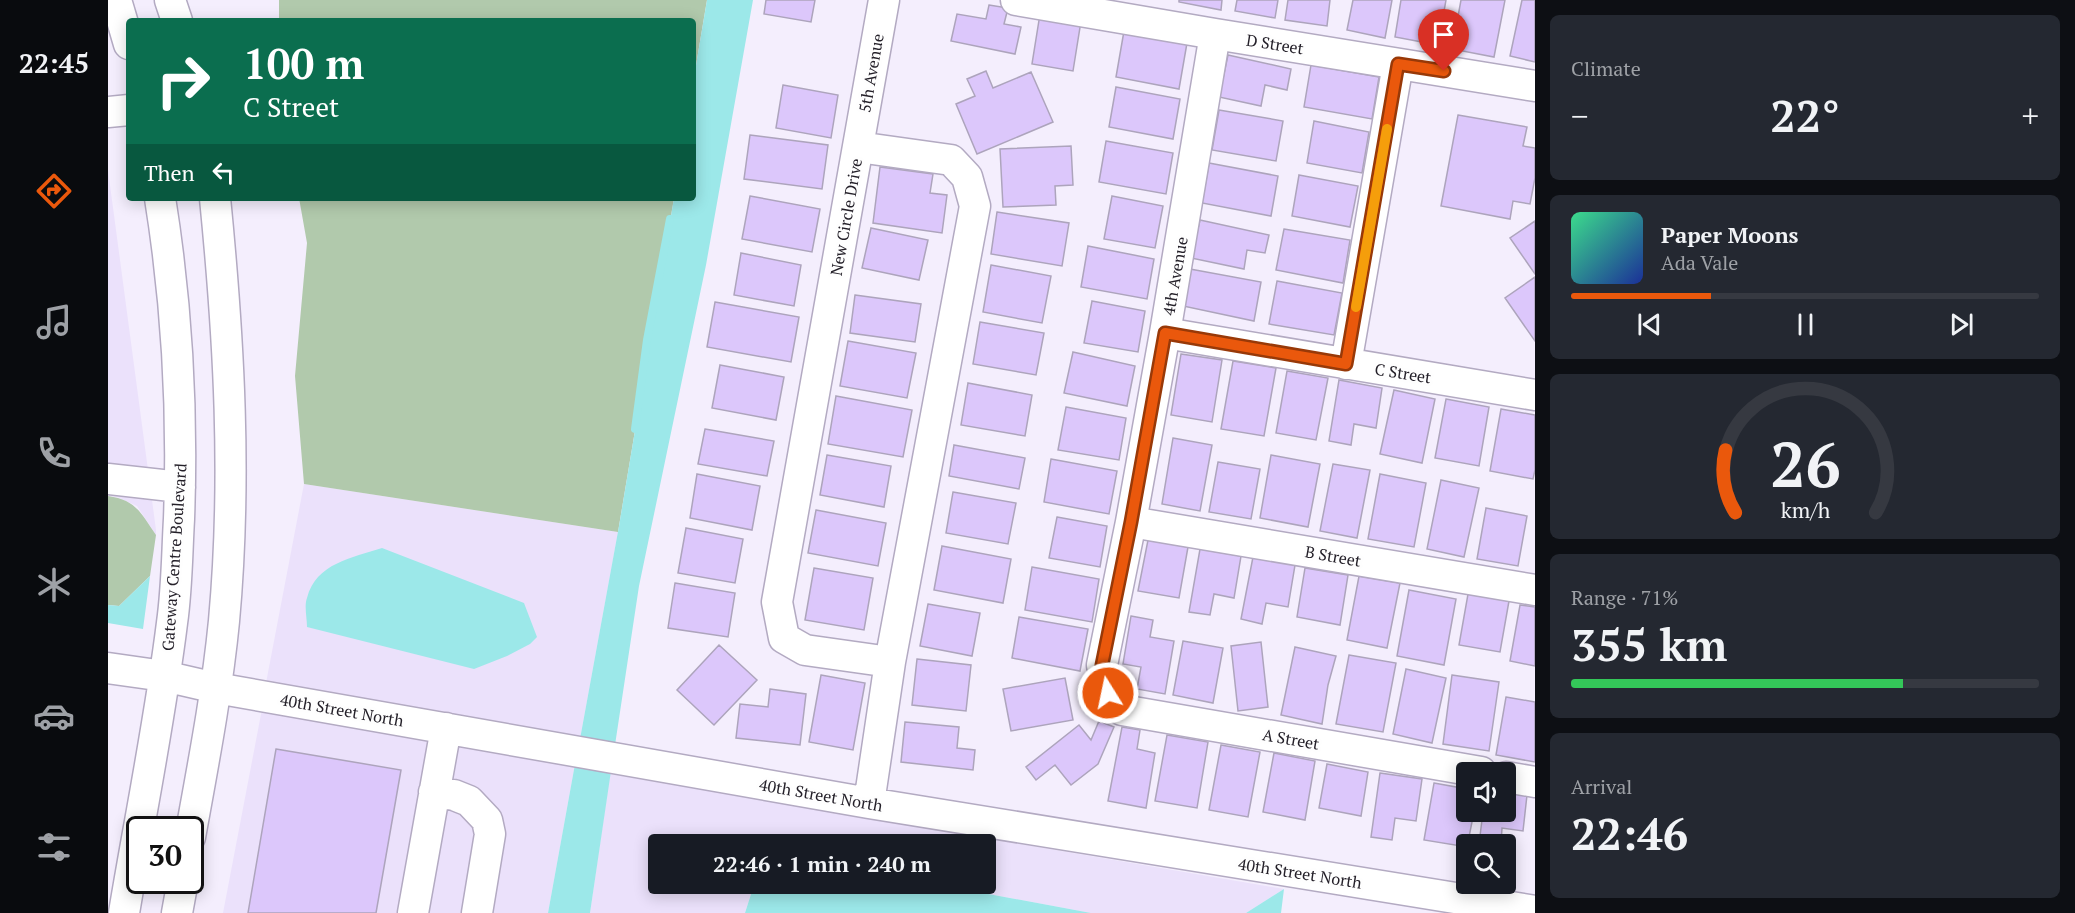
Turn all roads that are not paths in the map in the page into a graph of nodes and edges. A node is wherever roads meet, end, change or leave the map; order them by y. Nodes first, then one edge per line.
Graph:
1 (116, 0) edge
2 (170, 0) edge
3 (884, 0) edge
4 (1016, 0) edge
5 (176, 18) edge
6 (126, 34) edge
7 (1215, 34) junction
8 (1398, 64) junction
9 (1535, 86) edge
10 (126, 110) edge
11 (108, 112) edge
12 (858, 147) junction
13 (160, 201) edge
14 (214, 201) edge
15 (1165, 333) junction
16 (1346, 364) junction
17 (1535, 395) edge
18 (108, 479) edge
19 (180, 487) junction
20 (1131, 522) junction
21 (1535, 590) edge
22 (890, 662) junction
23 (108, 668) edge
24 (164, 676) junction
25 (216, 688) junction
26 (1108, 693) joint
27 (446, 728) junction
28 (1456, 768) edge
29 (1516, 779) edge
30 (1535, 782) edge
31 (434, 792) junction
32 (869, 803) junction
33 (194, 816) edge
34 (180, 894) edge
35 (1535, 911) edge
36 (124, 913) edge
37 (177, 913) edge
38 (413, 913) edge
39 (477, 913) edge

1 - 6 street
2 - 5 street
3 - 12 street, 5th Avenue
4 - 7 street, D Street
7 - 8 street, D Street
7 - 15 street, 4th Avenue
8 - 9 street, D Street
8 - 16 street
10 - 11 street
12 - 22 street, New Circle Drive
12 - 22 street, New Circle Drive
13 - 19 street, Gateway Centre Boulevard
14 - 25 street
15 - 16 street, C Street
15 - 20 street, 4th Avenue
16 - 17 street, C Street
18 - 19 street
19 - 24 street, Gateway Centre Boulevard
20 - 21 street, B Street
20 - 26 street, 4th Avenue
22 - 32 street, New Circle Drive
23 - 24 street, 40th Street North
24 - 25 street, 40th Street North
24 - 36 street, Gateway Centre Boulevard
25 - 27 street, 40th Street North
25 - 33 street
26 - 28 street, A Street
27 - 31 street
27 - 32 street, 40th Street North
29 - 30 street
31 - 38 street
31 - 39 street
32 - 35 street, 40th Street North
34 - 37 street

